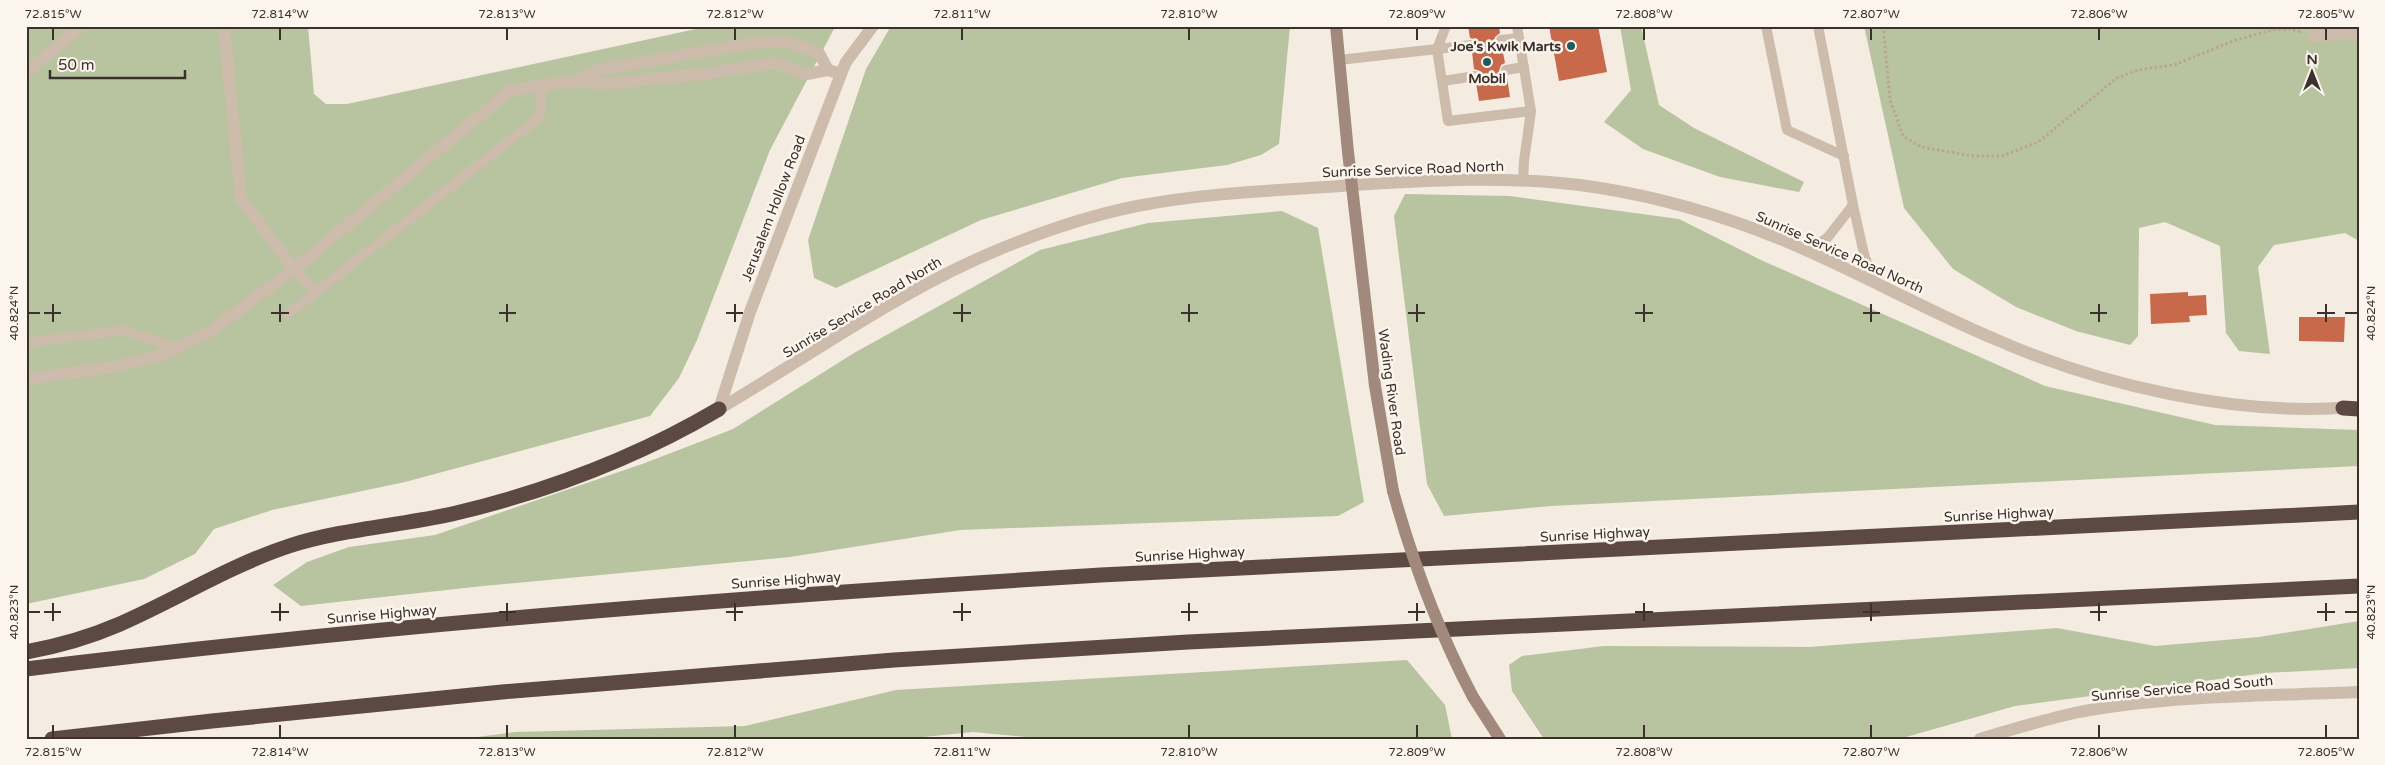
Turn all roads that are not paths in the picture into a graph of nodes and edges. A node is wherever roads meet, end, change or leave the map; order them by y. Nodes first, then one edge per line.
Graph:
1 (82, 26) edge
2 (224, 26) edge
3 (873, 26) edge
4 (1336, 26) edge
5 (1446, 26) edge
6 (1517, 26) edge
7 (1766, 26) edge
8 (1818, 26) edge
9 (2359, 33) edge
10 (2314, 36) road end
11 (1519, 38) junction
12 (1501, 40) dead end
13 (1471, 45) dead end
14 (1437, 49) junction
15 (700, 52) junction
16 (1339, 60) junction
17 (1524, 68) junction
18 (828, 70) junction
19 (1506, 70) dead end
20 (26, 72) edge
21 (703, 74) junction
22 (841, 74) junction
23 (1475, 76) dead end
24 (575, 81) junction
25 (1443, 81) junction
26 (542, 86) junction
27 (1531, 111) junction
28 (1844, 156) junction
29 (1523, 181) junction
30 (1352, 185) junction
31 (1853, 206) junction
32 (1809, 252) junction
33 (294, 269) junction
34 (1874, 283) junction
35 (316, 292) junction
36 (288, 314) dead end
37 (26, 343) edge
38 (177, 348) junction
39 (26, 379) edge
40 (2343, 408) joint
41 (2359, 408) edge
42 (719, 409) junction
43 (2359, 512) edge
44 (2359, 586) edge
45 (26, 652) edge
46 (26, 669) edge
47 (2359, 692) edge
48 (52, 739) edge
49 (1500, 739) edge
50 (1980, 739) edge

1 - 20 street
2 - 33 street
3 - 22 street, Jerusalem Hollow Road
4 - 16 main road, Wading River Road
5 - 14 lane
6 - 11 lane
7 - 28 lane
8 - 28 lane
9 - 10 street
11 - 12 lane
11 - 17 lane
13 - 14 lane
14 - 16 lane
14 - 25 lane
15 - 18 street
15 - 21 street
15 - 24 street
16 - 30 main road, Wading River Road
17 - 19 lane
17 - 27 lane
18 - 21 street
18 - 22 street
21 - 24 street
22 - 42 street, Jerusalem Hollow Road
23 - 25 lane
24 - 26 street
25 - 27 lane
26 - 33 street
26 - 35 lane
27 - 29 lane
28 - 31 lane
29 - 30 street, Sunrise Service Road North
29 - 32 street, Sunrise Service Road North
30 - 42 street, Sunrise Service Road North
30 - 49 main road, Wading River Road, bridge
31 - 32 lane
31 - 34 lane
32 - 34 street, Sunrise Service Road North
33 - 35 lane
33 - 38 street
34 - 40 street, Sunrise Service Road North
35 - 36 lane
37 - 38 lane
38 - 39 street
40 - 41 highway
42 - 45 highway
43 - 46 highway, Sunrise Highway
44 - 48 highway
47 - 50 street, Sunrise Service Road South

